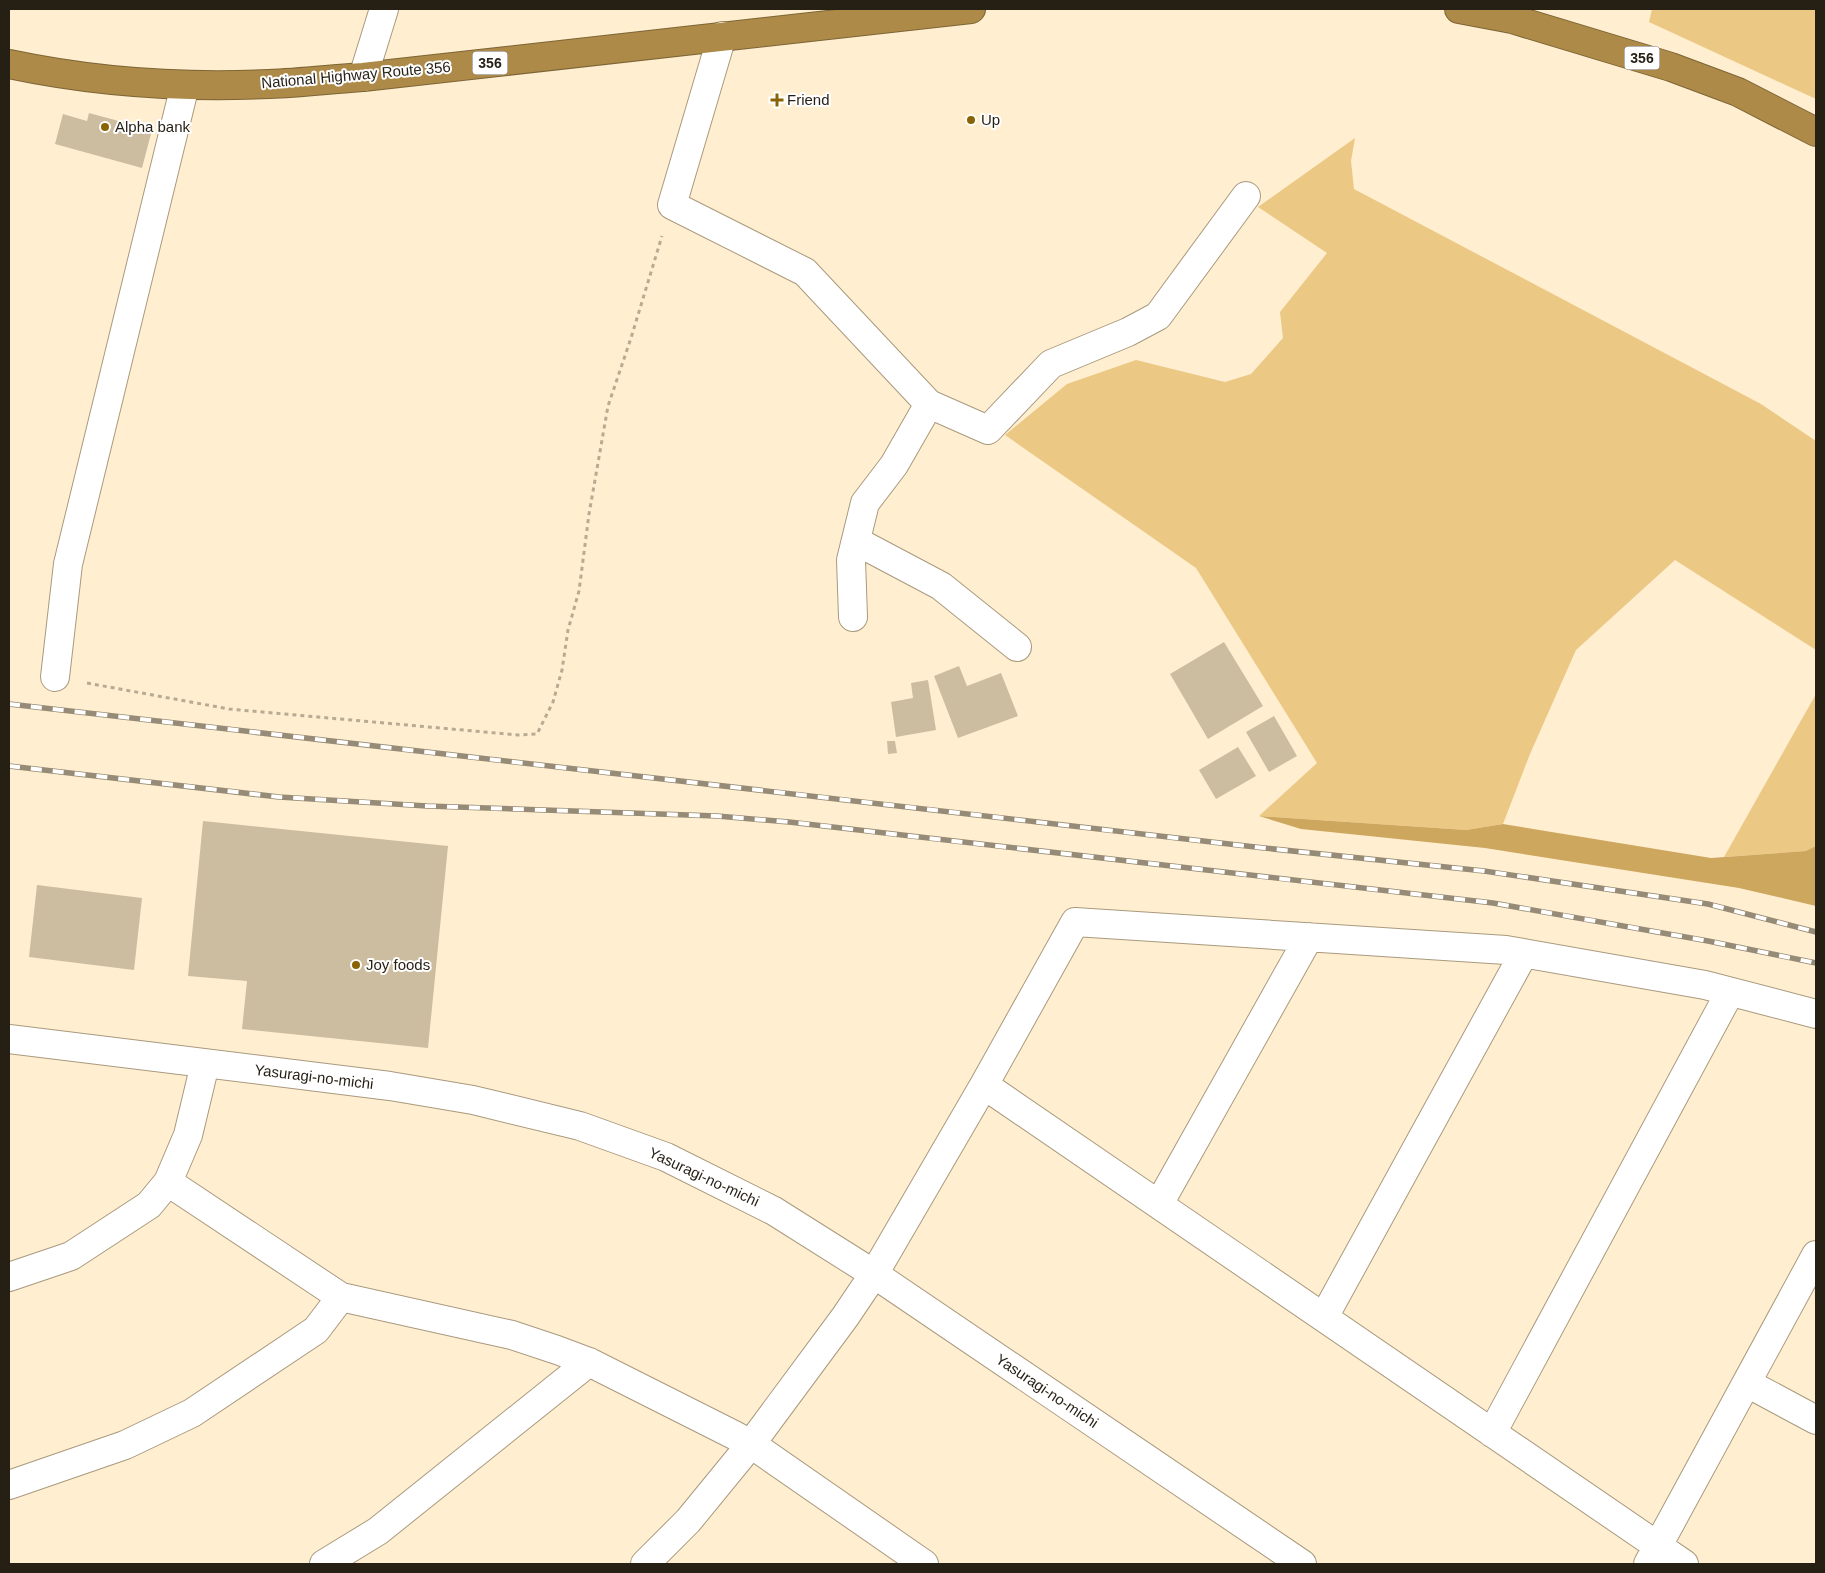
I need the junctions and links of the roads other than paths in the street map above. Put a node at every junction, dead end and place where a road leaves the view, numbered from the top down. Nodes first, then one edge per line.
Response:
1 (384, 9) edge
2 (971, 9) edge
3 (1460, 9) edge
4 (722, 36) junction
5 (9, 64) edge
6 (364, 77) junction
7 (185, 85) junction
8 (1816, 132) edge
9 (1246, 196) dead end
10 (930, 404) junction
11 (856, 541) junction
12 (853, 617) dead end
13 (1017, 647) dead end
14 (55, 677) road end
15 (1309, 937) junction
16 (1524, 953) junction
17 (1730, 992) junction
18 (1816, 1014) edge
19 (9, 1039) edge
20 (206, 1064) junction
21 (984, 1085) junction
22 (168, 1182) junction
23 (1160, 1204) junction
24 (1816, 1255) edge
25 (874, 1274) junction
26 (9, 1277) edge
27 (341, 1297) junction
28 (1324, 1317) junction
29 (589, 1362) junction
30 (1747, 1383) junction
31 (1816, 1420) edge
32 (1492, 1433) junction
33 (751, 1444) junction
34 (9, 1485) edge
35 (1653, 1556) edge
36 (919, 1563) edge
37 (324, 1564) edge
38 (645, 1564) edge
39 (1302, 1564) edge
40 (1684, 1564) edge

1 - 6 street
2 - 4 highway, National Highway Route 356 / 356
3 - 8 highway, 356
4 - 6 highway, National Highway Route 356 / 356
4 - 10 street
5 - 7 highway, National Highway Route 356 / 356
6 - 7 highway, National Highway Route 356 / 356
7 - 14 street
9 - 10 street
10 - 11 street
11 - 12 street
11 - 13 street
15 - 16 street
15 - 21 street
15 - 23 street
16 - 17 street
16 - 28 street
17 - 18 street
17 - 32 street
19 - 20 street, Yasuragi-no-michi
20 - 22 street
20 - 25 street, Yasuragi-no-michi
21 - 23 street
21 - 25 street
22 - 26 street
22 - 27 street
23 - 28 street
24 - 30 street
25 - 33 street
25 - 39 street, Yasuragi-no-michi
27 - 29 street
27 - 34 street
28 - 32 street
29 - 33 street
29 - 37 street
30 - 31 street
30 - 35 street
32 - 35 street
33 - 36 street
33 - 38 street
35 - 40 street

